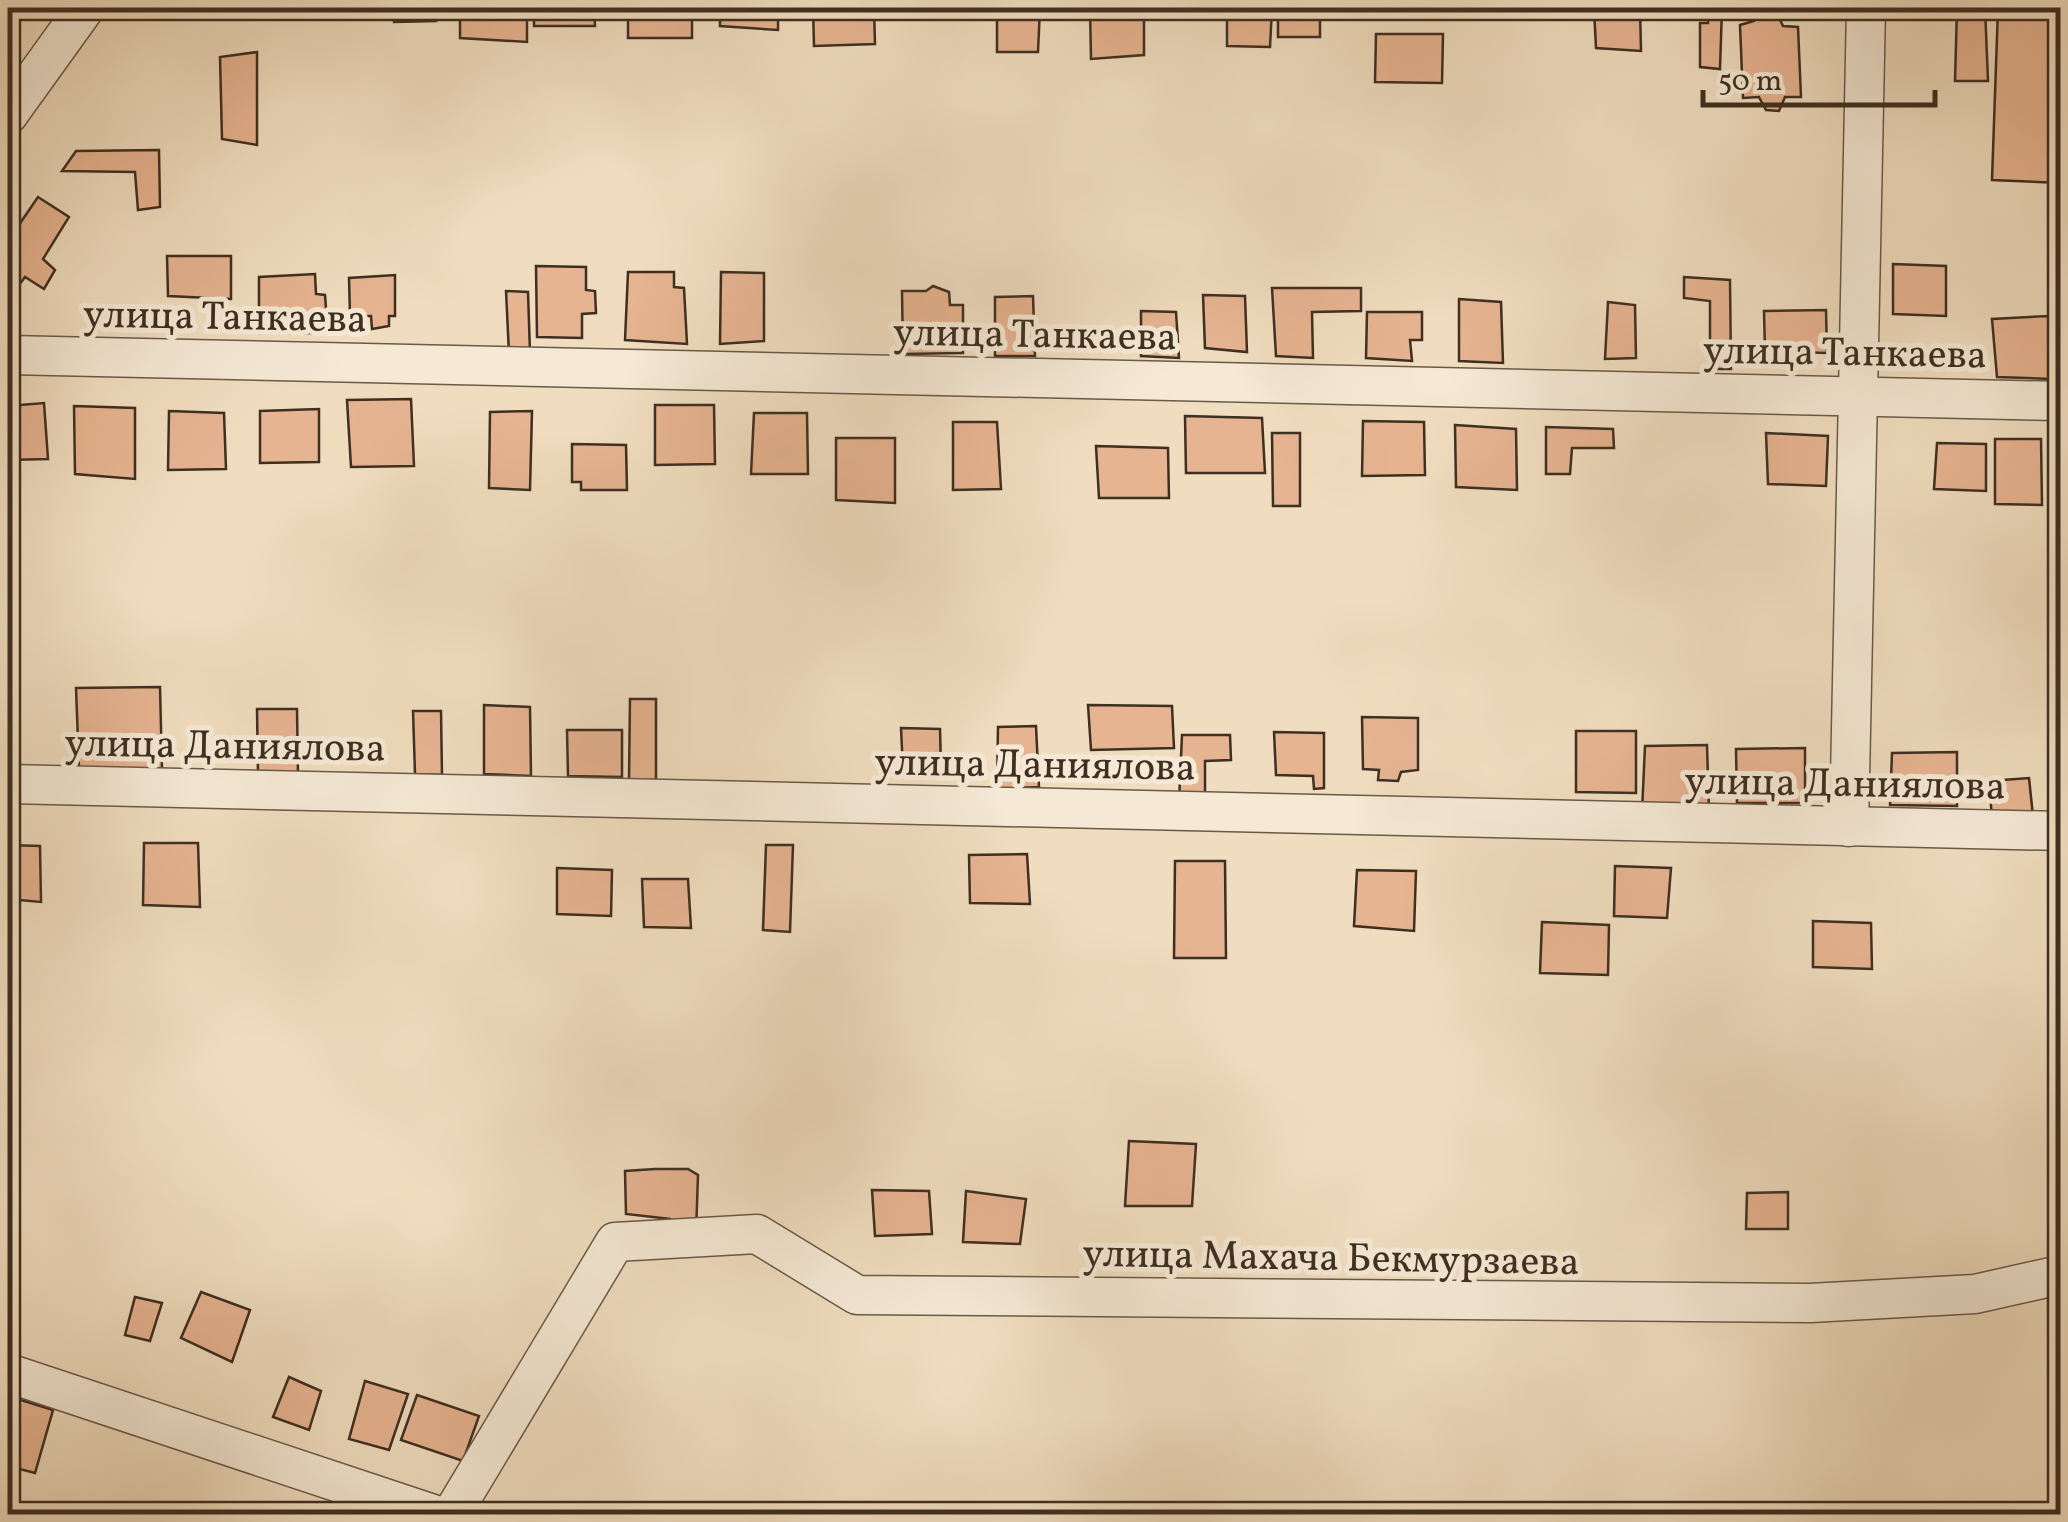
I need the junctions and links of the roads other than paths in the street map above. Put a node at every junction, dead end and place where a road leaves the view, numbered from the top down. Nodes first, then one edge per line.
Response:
1 (86, 8) edge
2 (1866, 8) edge
3 (8, 115) edge
4 (8, 355) edge
5 (1858, 396) junction
6 (2060, 400) edge
7 (8, 784) edge
8 (1849, 827) junction
9 (2060, 832) edge
10 (2060, 1276) edge
11 (8, 1373) edge
12 (432, 1514) edge
13 (452, 1514) edge

1 - 3 street
2 - 5 street
4 - 5 street, улица Танкаева
5 - 6 street, улица Танкаева
5 - 8 street
7 - 8 street, улица Даниялова
8 - 9 street, улица Даниялова
10 - 13 street, улица Махача Бекмурзаева
11 - 12 street

